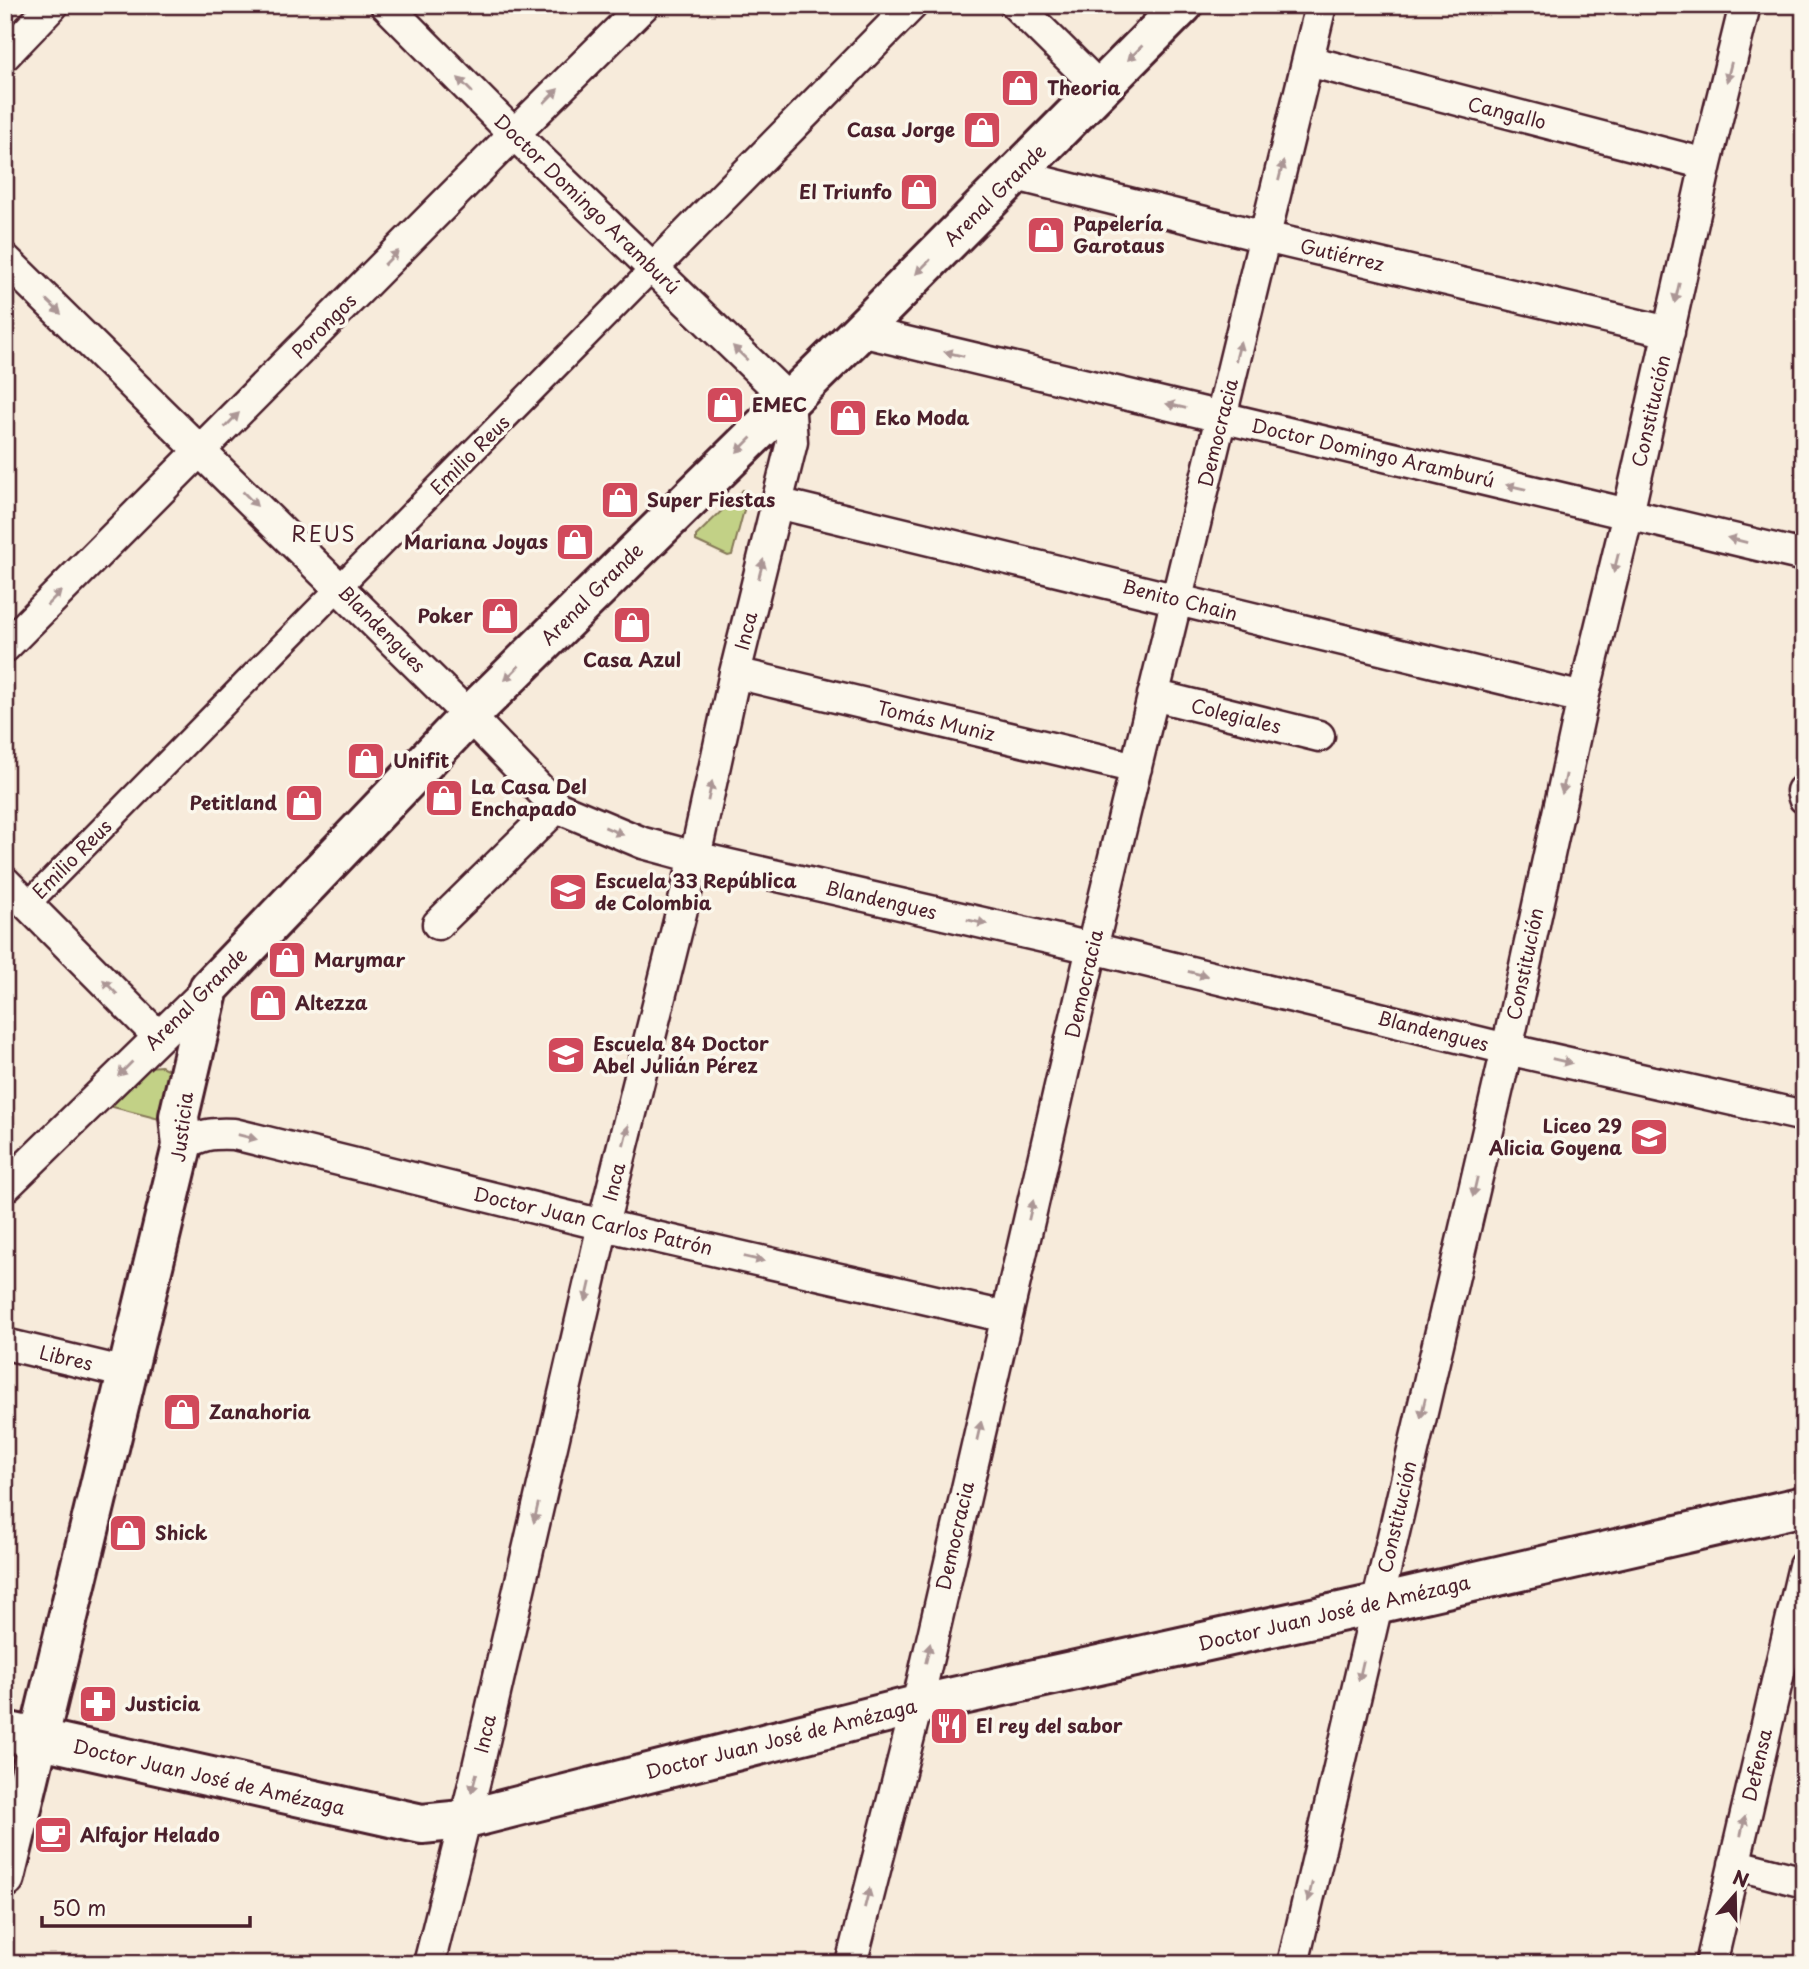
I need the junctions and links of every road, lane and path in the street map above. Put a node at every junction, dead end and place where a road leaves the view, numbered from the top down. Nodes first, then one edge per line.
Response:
1 (53, 5) edge
2 (386, 5) edge
3 (644, 5) edge
4 (912, 5) edge
5 (1016, 5) edge
6 (1184, 5) edge
7 (1321, 5) edge
8 (1745, 5) edge
9 (5, 55) edge
10 (1308, 61) junction
11 (1100, 88) junction
12 (513, 134) junction
13 (1706, 164) junction
14 (1016, 175) junction
15 (1265, 237) junction
16 (5, 259) edge
17 (653, 268) junction
18 (860, 331) junction
19 (1668, 332) junction
20 (789, 400) junction
21 (1222, 417) junction
22 (201, 451) junction
23 (777, 503) junction
24 (1628, 514) junction
25 (1804, 556) edge
26 (340, 587) junction
27 (1177, 600) junction
28 (5, 647) edge
29 (735, 673) junction
30 (1153, 695) junction
31 (1583, 698) junction
32 (469, 716) junction
33 (1319, 736) dead end
34 (1136, 768) junction
35 (557, 807) junction
36 (695, 857) junction
37 (5, 881) edge
38 (28, 904) junction
39 (438, 924) dead end
40 (1092, 948) junction
41 (209, 988) junction
42 (158, 1036) junction
43 (1507, 1049) junction
44 (1804, 1116) edge
45 (182, 1146) junction
46 (5, 1186) edge
47 (603, 1225) junction
48 (1006, 1317) junction
49 (5, 1344) edge
50 (127, 1373) junction
51 (1804, 1506) edge
52 (1804, 1566) edge
53 (1376, 1604) junction
54 (916, 1705) junction
55 (23, 1735) edge
56 (463, 1820) junction
57 (1734, 1864) junction
58 (5, 1878) edge
59 (1804, 1882) edge
60 (429, 1964) edge
61 (851, 1964) edge
62 (1293, 1964) edge
63 (1711, 1964) edge

1 - 9 street
12 -> 2 street, Doctor Domingo Aramburú
12 -> 3 street, Porongos
4 - 17 street, Emilio Reus
5 - 11 street
6 -> 11 street, Arenal Grande
7 - 10 street, Democracia
8 -> 13 street, Constitución
10 - 13 street, Cangallo
15 -> 10 street, Democracia
11 - 14 street, Arenal Grande
12 - 17 street, Doctor Domingo Aramburú
22 -> 12 street, Porongos
13 -> 19 street, Constitución
14 - 15 street, Gutiérrez
14 -> 18 street, Arenal Grande
15 - 19 street, Gutiérrez
21 -> 15 street, Democracia
16 -> 22 street, Blandengues
20 -> 17 street, Doctor Domingo Aramburú
17 - 26 street, Emilio Reus
18 - 20 street, Arenal Grande
21 -> 18 street, Doctor Domingo Aramburú
19 - 24 street, Constitución
20 - 23 street, Inca
20 -> 32 street, Arenal Grande
24 -> 21 street, Doctor Domingo Aramburú
21 - 27 street, Democracia
22 -> 26 street, Blandengues
28 -> 22 street, Porongos
23 - 27 street, Benito Chain
29 -> 23 street, Inca
25 -> 24 street, Doctor Domingo Aramburú
24 -> 31 street, Constitución
26 - 32 street, Blandengues
26 - 38 street, Emilio Reus
27 - 30 street, Democracia
27 - 31 street, Benito Chain
29 - 34 street, Tomás Muniz
36 -> 29 street, Inca
30 - 33 street, Colegiales
30 - 34 street, Democracia
31 -> 43 street, Constitución
32 - 35 street, Blandengues
32 - 41 street, Arenal Grande
34 - 40 street, Democracia
35 -> 36 street, Blandengues
35 - 39 street
36 -> 40 street, Blandengues
47 -> 36 street, Inca
37 - 38 street
42 -> 38 street
40 -> 43 street, Blandengues
48 -> 40 street, Democracia
41 - 42 street, Arenal Grande
41 - 45 street, Justicia
42 -> 46 street, Arenal Grande
43 -> 44 street, Blandengues
43 -> 53 street, Constitución
45 -> 47 street, Doctor Juan Carlos Patrón
45 - 50 street, Justicia
47 -> 48 street, Doctor Juan Carlos Patrón
47 -> 56 street, Inca
54 -> 48 street, Democracia
49 - 50 street, Libres
50 - 55 street, Justicia
51 - 53 street, Doctor Juan José de Amézaga
57 -> 52 street, Defensa
53 - 54 street, Doctor Juan José de Amézaga
53 -> 62 street, Constitución
54 - 56 street, Doctor Juan José de Amézaga
61 -> 54 street, Democracia
55 - 56 street, Doctor Juan José de Amézaga
55 - 58 street, Justicia
56 - 60 street, Inca
57 - 59 street
57 - 63 street, Defensa

